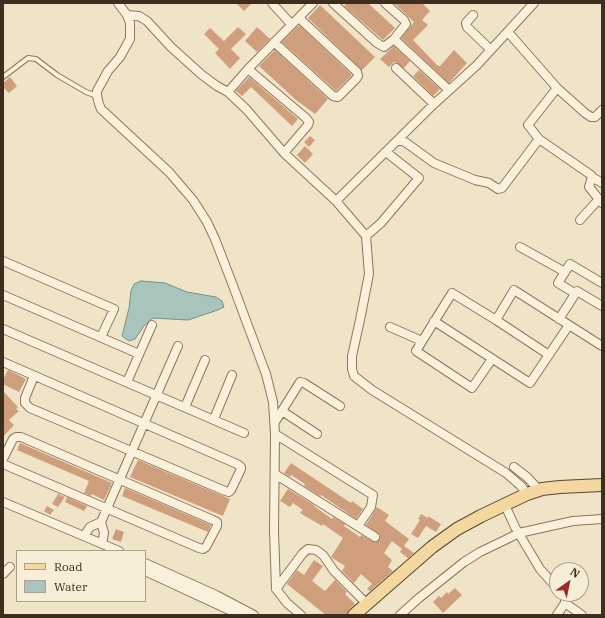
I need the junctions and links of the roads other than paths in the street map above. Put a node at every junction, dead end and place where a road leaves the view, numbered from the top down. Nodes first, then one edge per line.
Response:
1 (118, 3) edge
2 (272, 3) edge
3 (313, 3) edge
4 (333, 3) edge
5 (385, 3) edge
6 (534, 3) edge
7 (127, 15) junction
8 (473, 16) dead end
9 (299, 18) junction
10 (291, 24) junction
11 (508, 32) junction
12 (394, 39) junction
13 (274, 42) junction
14 (491, 50) junction
15 (248, 68) junction
16 (396, 68) dead end
17 (3, 76) edge
18 (557, 88) junction
19 (449, 90) junction
20 (228, 92) junction
21 (96, 96) junction
22 (434, 104) junction
23 (602, 110) edge
24 (539, 139) junction
25 (398, 140) junction
26 (386, 152) junction
27 (284, 153) junction
28 (592, 177) junction
29 (602, 183) edge
30 (336, 201) junction
31 (601, 201) edge
32 (580, 220) dead end
33 (366, 236) junction
34 (520, 247) dead end
35 (3, 261) edge
36 (565, 272) junction
37 (602, 283) edge
38 (571, 291) dead end
39 (3, 295) edge
40 (602, 306) edge
41 (560, 319) junction
42 (496, 320) junction
43 (434, 321) junction
44 (152, 325) dead end
45 (569, 325) junction
46 (390, 327) dead end
47 (3, 329) edge
48 (101, 337) junction
49 (422, 341) junction
50 (178, 346) dead end
51 (602, 346) edge
52 (139, 354) junction
53 (549, 355) junction
54 (492, 358) junction
55 (205, 360) dead end
56 (3, 362) edge
57 (232, 375) dead end
58 (34, 376) junction
59 (127, 382) junction
60 (156, 394) junction
61 (340, 406) dead end
62 (185, 407) junction
63 (282, 411) junction
64 (214, 419) junction
65 (275, 422) junction
66 (144, 423) junction
67 (244, 432) dead end
68 (275, 434) junction
69 (317, 434) dead end
70 (131, 451) junction
71 (3, 459) edge
72 (3, 464) edge
73 (514, 467) dead end
74 (275, 474) junction
75 (119, 480) junction
76 (602, 485) edge
77 (539, 490) junction
78 (527, 494) junction
79 (3, 502) edge
80 (106, 508) junction
81 (506, 508) junction
82 (602, 519) edge
83 (101, 522) junction
84 (358, 526) junction
85 (517, 530) junction
86 (84, 536) junction
87 (375, 537) dead end
88 (102, 544) junction
89 (117, 550) edge
90 (146, 563) edge
91 (10, 568) dead end
92 (146, 571) edge
93 (3, 574) edge
94 (549, 580) edge
95 (276, 590) junction
96 (562, 602) edge
97 (568, 602) edge
98 (367, 604) junction
99 (240, 615) edge
100 (254, 615) edge
101 (301, 615) edge
102 (354, 615) edge
103 (400, 615) edge
104 (557, 615) edge
105 (582, 615) edge

1 - 7 street
2 - 10 street
3 - 9 street
4 - 12 street
5 - 12 street
6 - 11 street
7 - 20 street
7 - 21 street
8 - 14 street
9 - 10 street
9 - 13 street
10 - 13 street
11 - 14 street
11 - 18 street
12 - 19 street
13 - 15 street
14 - 19 street
15 - 20 street
15 - 27 street
16 - 22 street
17 - 21 lane
18 - 23 street
18 - 24 street
19 - 22 street
20 - 27 street
21 - 65 street
22 - 25 street
24 - 25 street
24 - 28 street
25 - 26 street
26 - 30 street
26 - 33 street
27 - 30 street
28 - 29 street
28 - 31 street
30 - 33 street
31 - 32 street
33 - 78 street
34 - 36 street
35 - 48 street
36 - 37 street
36 - 38 street
39 - 48 street
40 - 41 street
41 - 42 street
41 - 45 street
42 - 43 street
42 - 53 street
43 - 49 street
43 - 54 street
44 - 52 street
45 - 51 street
45 - 53 street
46 - 49 street
47 - 59 street
48 - 52 street
49 - 54 street
50 - 60 street
52 - 59 street
53 - 54 street
55 - 62 street
56 - 58 street
57 - 64 street
58 - 66 street
58 - 70 street
59 - 60 street
60 - 62 street
60 - 66 street
61 - 63 street
62 - 64 street
63 - 65 street
63 - 69 street
64 - 67 street
65 - 68 street
66 - 70 street
66 - 70 street
68 - 74 street
68 - 84 street
70 - 75 street
71 - 75 street
72 - 80 street
73 - 77 street
74 - 84 street
74 - 95 street
75 - 80 street
75 - 80 street
76 - 77 main road
77 - 78 main road
78 - 81 main road
79 - 86 street
80 - 83 street
81 - 85 street
81 - 98 main road
82 - 85 street
83 - 86 street
83 - 88 street
84 - 87 street
85 - 94 street
85 - 103 street
86 - 88 street
88 - 89 street
90 - 100 street
91 - 93 street
92 - 99 street
95 - 98 street
95 - 101 street
96 - 104 street
97 - 105 street
98 - 102 main road

